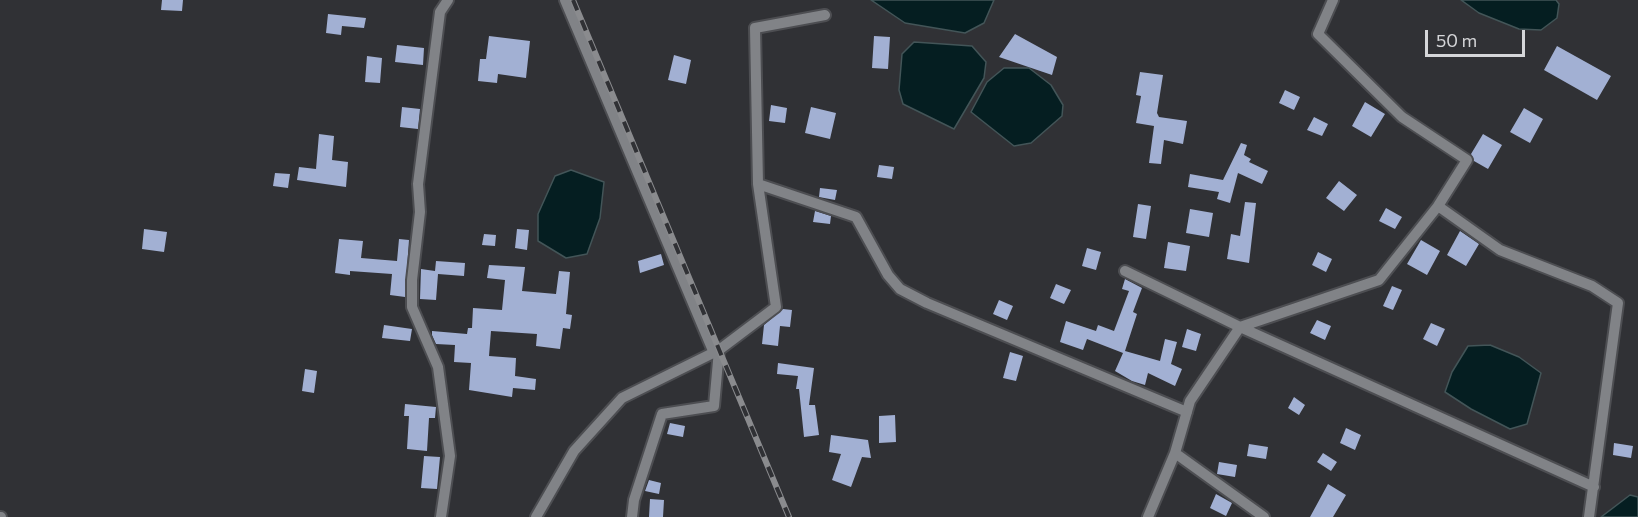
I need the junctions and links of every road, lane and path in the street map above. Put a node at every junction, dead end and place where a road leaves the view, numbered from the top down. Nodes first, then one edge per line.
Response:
1 (448, 0) edge
2 (565, 0) edge
3 (1333, 0) edge
4 (825, 15) dead end
5 (758, 184) junction
6 (1438, 206) junction
7 (1125, 271) dead end
8 (1240, 327) junction
9 (716, 352) junction
10 (1187, 412) junction
11 (1175, 453) junction
12 (1594, 487) junction
13 (441, 517) edge
14 (536, 517) edge
15 (632, 517) edge
16 (1148, 517) edge
17 (1264, 517) edge
18 (1589, 517) edge

1 - 13 street
2 - 9 street
3 - 6 street
4 - 5 street
5 - 9 street
5 - 10 street
6 - 8 street
6 - 12 street
7 - 8 street
8 - 10 street
8 - 12 street
9 - 14 street
9 - 15 street
10 - 11 street
11 - 16 street
11 - 17 street
12 - 18 street

